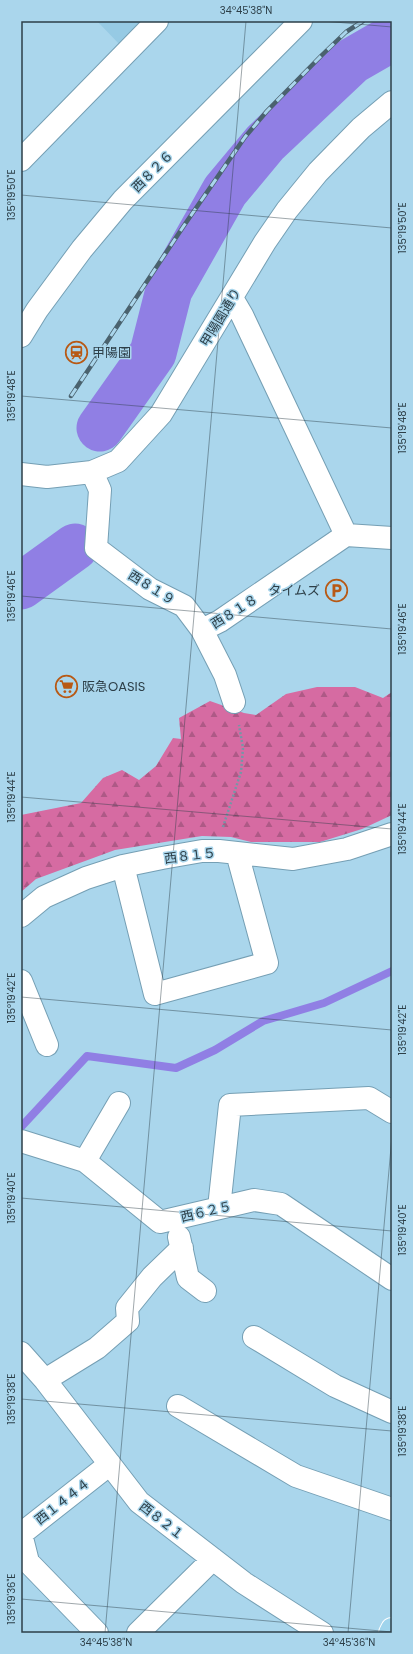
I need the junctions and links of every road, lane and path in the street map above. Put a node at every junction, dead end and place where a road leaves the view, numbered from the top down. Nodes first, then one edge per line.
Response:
1 (157, 21) edge
2 (301, 21) edge
3 (392, 102) edge
4 (21, 160) edge
5 (232, 298) junction
6 (21, 336) edge
7 (92, 472) junction
8 (21, 474) edge
9 (346, 535) junction
10 (392, 538) edge
11 (202, 630) junction
12 (234, 702) dead end
13 (239, 729) dead end
14 (392, 834) edge
15 (228, 852) junction
16 (123, 866) junction
17 (21, 916) edge
18 (21, 981) edge
19 (47, 1045) dead end
20 (119, 1103) dead end
21 (392, 1112) edge
22 (21, 1141) edge
23 (85, 1161) junction
24 (219, 1208) junction
25 (175, 1218) junction
26 (182, 1248) junction
27 (392, 1279) edge
28 (205, 1291) dead end
29 (254, 1338) dead end
30 (21, 1353) edge
31 (45, 1380) junction
32 (178, 1406) dead end
33 (392, 1412) edge
34 (110, 1464) junction
35 (392, 1509) edge
36 (213, 1559) junction
37 (97, 1633) edge
38 (138, 1633) edge
39 (322, 1633) edge

1 - 4 street
2 - 6 street, 西８２６
3 - 5 street, 甲陽園通り
5 - 7 street, 甲陽園通り
5 - 9 street
7 - 8 street, 甲陽園通り
7 - 11 street, 西８１９
9 - 10 street
9 - 11 street, 西８１８
11 - 12 street, 西８１９
13 - 15 path
14 - 15 street, 西８１５
15 - 16 street, 西８１５
15 - 16 street
16 - 17 street, 西８１５
18 - 19 street
20 - 23 street
21 - 24 street
22 - 23 street, 西６２５
23 - 25 street, 西６２５
24 - 25 street, 西６２５
24 - 27 street, 西６２５
25 - 26 street
26 - 28 street
26 - 31 street
29 - 33 street
30 - 31 street, 西８２１
31 - 34 street, 西８２１
32 - 35 street
34 - 36 street, 西８２１
34 - 37 street, 西１４４４
36 - 38 street
36 - 39 street, 西８２１

